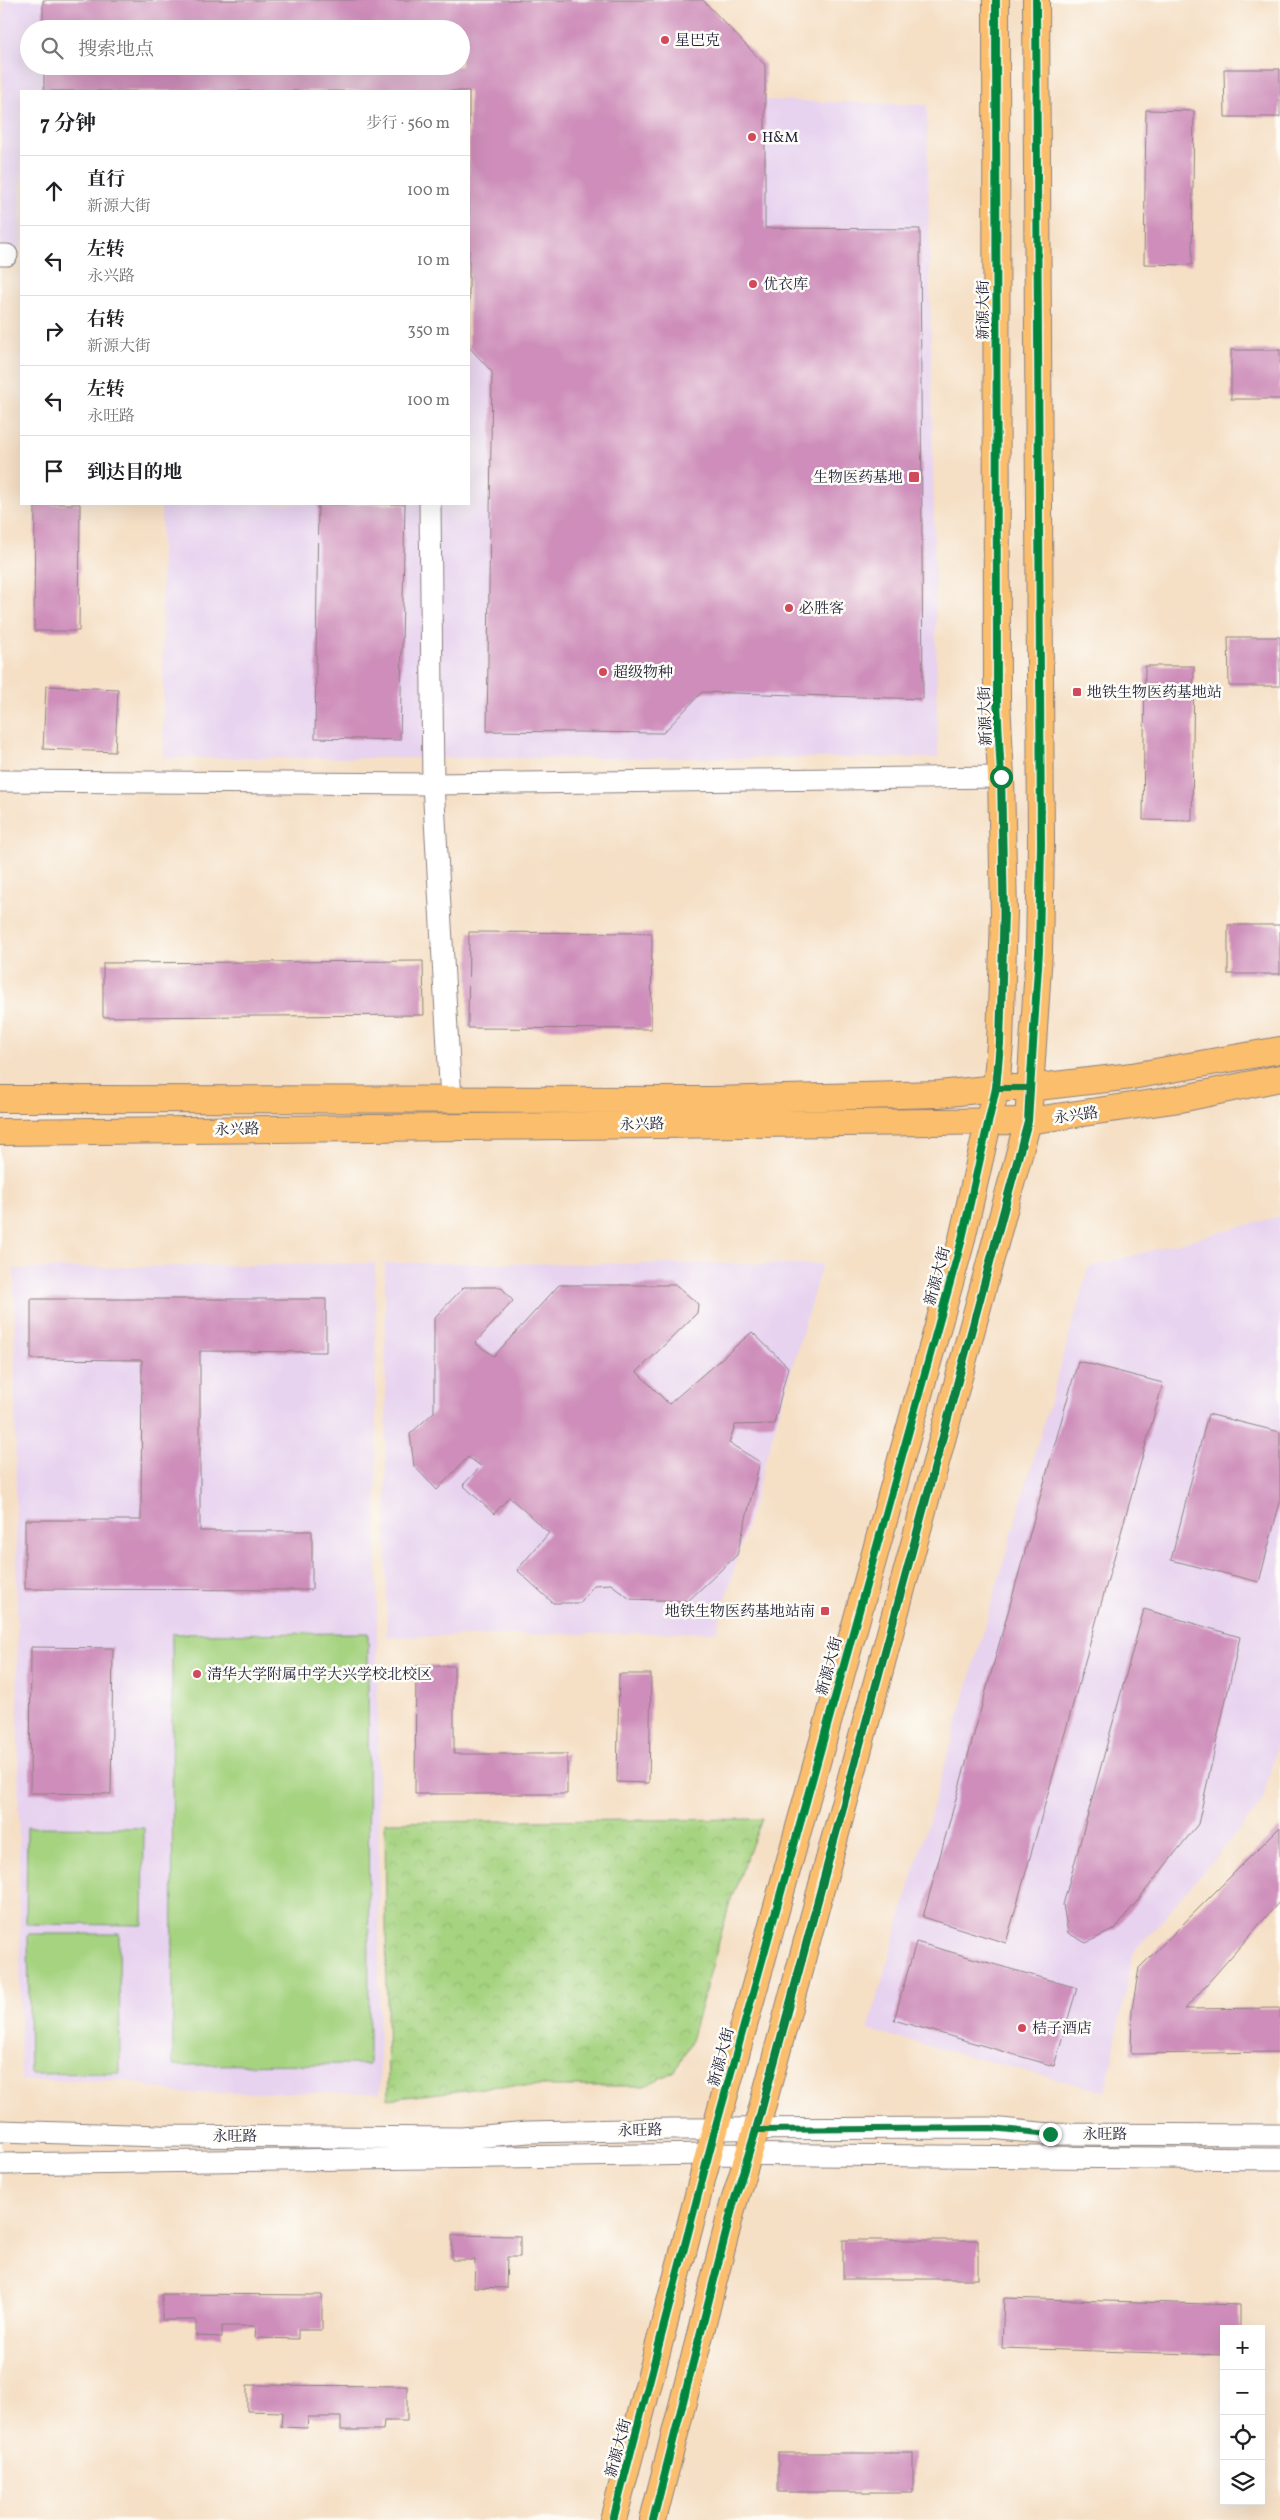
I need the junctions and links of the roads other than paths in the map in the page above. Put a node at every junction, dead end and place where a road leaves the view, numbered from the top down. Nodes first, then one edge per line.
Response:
1 (996, 0) edge
2 (1036, 0) edge
3 (430, 505) edge
4 (1001, 777) junction
5 (0, 781) edge
6 (433, 784) junction
7 (1280, 1050) edge
8 (1280, 1078) edge
9 (996, 1088) junction
10 (1029, 1088) junction
11 (0, 1099) edge
12 (451, 1100) junction
13 (989, 1121) junction
14 (1028, 1121) junction
15 (0, 1132) edge
16 (0, 2131) edge
17 (1280, 2135) edge
18 (712, 2142) junction
19 (752, 2142) junction
20 (1280, 2159) edge
21 (0, 2164) edge
22 (613, 2520) edge
23 (653, 2520) edge

1 - 4 main road, 新源大街
2 - 10 main road
3 - 6 street
4 - 6 street
4 - 9 main road, 新源大街
5 - 6 street
6 - 12 street
7 - 10 main road, 永兴路
8 - 14 main road, 永兴路
9 - 10 main road, 永兴路
9 - 12 main road, 永兴路
9 - 13 main road, 新源大街
10 - 14 main road
11 - 12 main road, 永兴路
13 - 14 main road, 永兴路
13 - 15 main road, 永兴路
13 - 18 main road, 新源大街
14 - 19 main road
16 - 18 street, 永旺路
17 - 19 street, 永旺路
18 - 19 street, 永旺路
18 - 21 street, 永旺路
18 - 22 main road, 新源大街
19 - 20 street, 永旺路
19 - 23 main road

